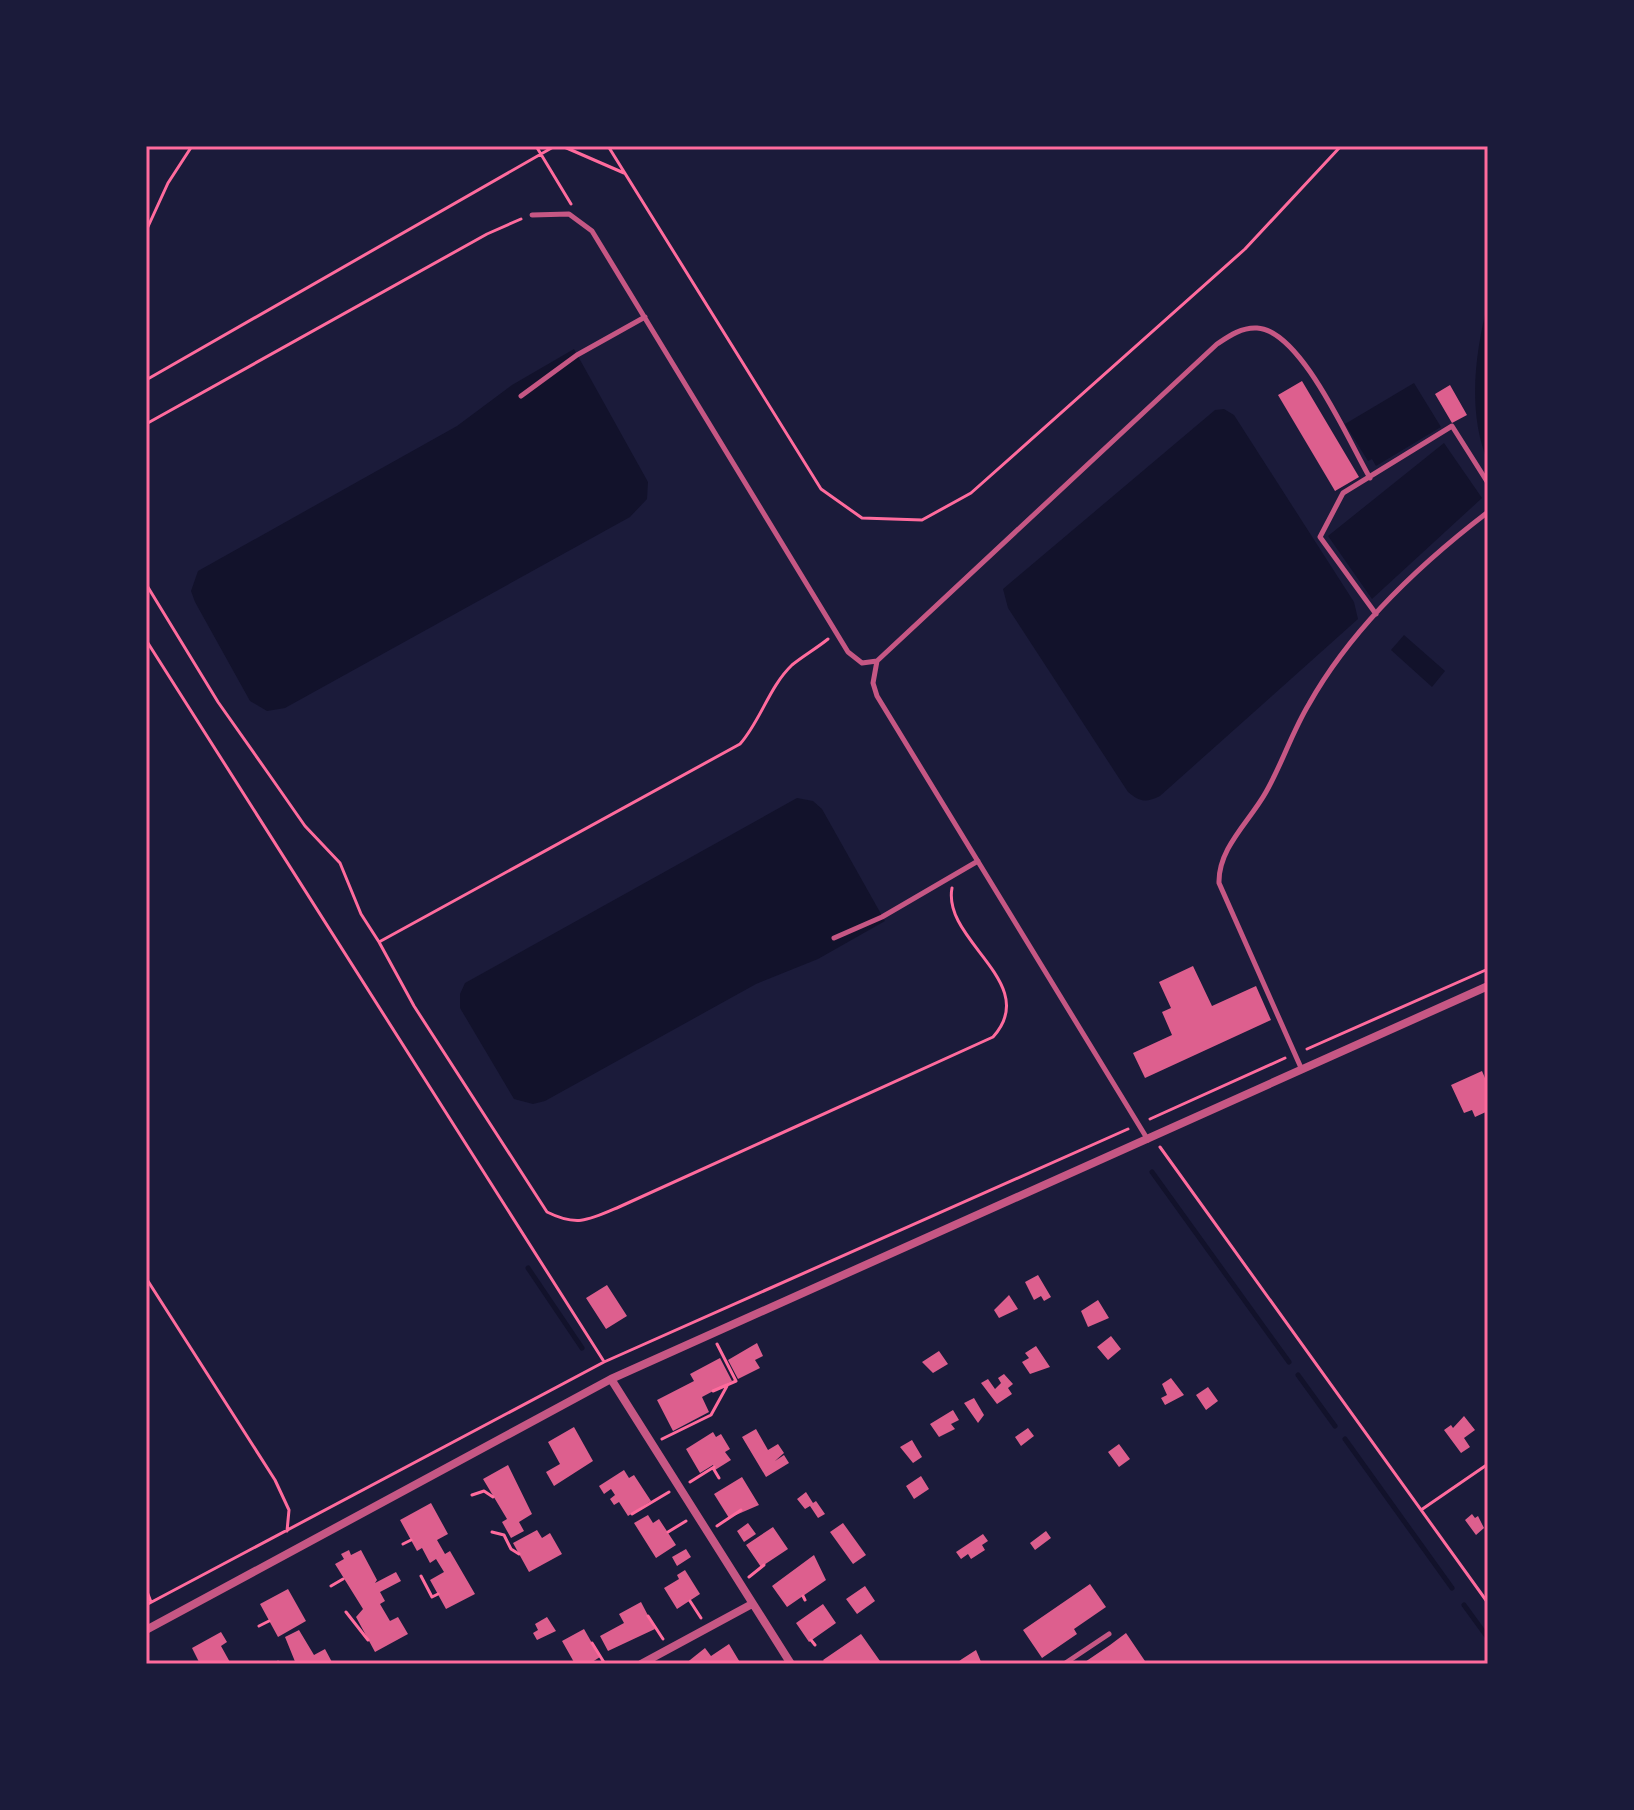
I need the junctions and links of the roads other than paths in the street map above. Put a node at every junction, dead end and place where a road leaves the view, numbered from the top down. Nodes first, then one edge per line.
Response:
1 (532, 215) road end
2 (645, 317) junction
3 (521, 396) dead end
4 (1370, 478) junction
5 (1488, 483) edge
6 (1488, 512) edge
7 (1376, 614) junction
8 (877, 661) junction
9 (978, 861) junction
10 (834, 938) dead end
11 (1488, 986) edge
12 (1302, 1071) junction
13 (1151, 1139) junction
14 (611, 1379) junction
15 (752, 1604) junction
16 (146, 1630) edge
17 (1109, 1634) dead end
18 (641, 1664) edge
19 (791, 1664) edge
20 (1064, 1664) edge

1 - 2 lane
2 - 3 lane
2 - 8 lane
4 - 5 lane
4 - 7 lane
4 - 8 lane
6 - 7 lane
7 - 12 lane
8 - 9 lane
9 - 10 lane
9 - 13 lane
11 - 12 street
12 - 13 street
13 - 14 street
14 - 15 street
14 - 16 street
15 - 18 street
15 - 19 street
17 - 20 lane

